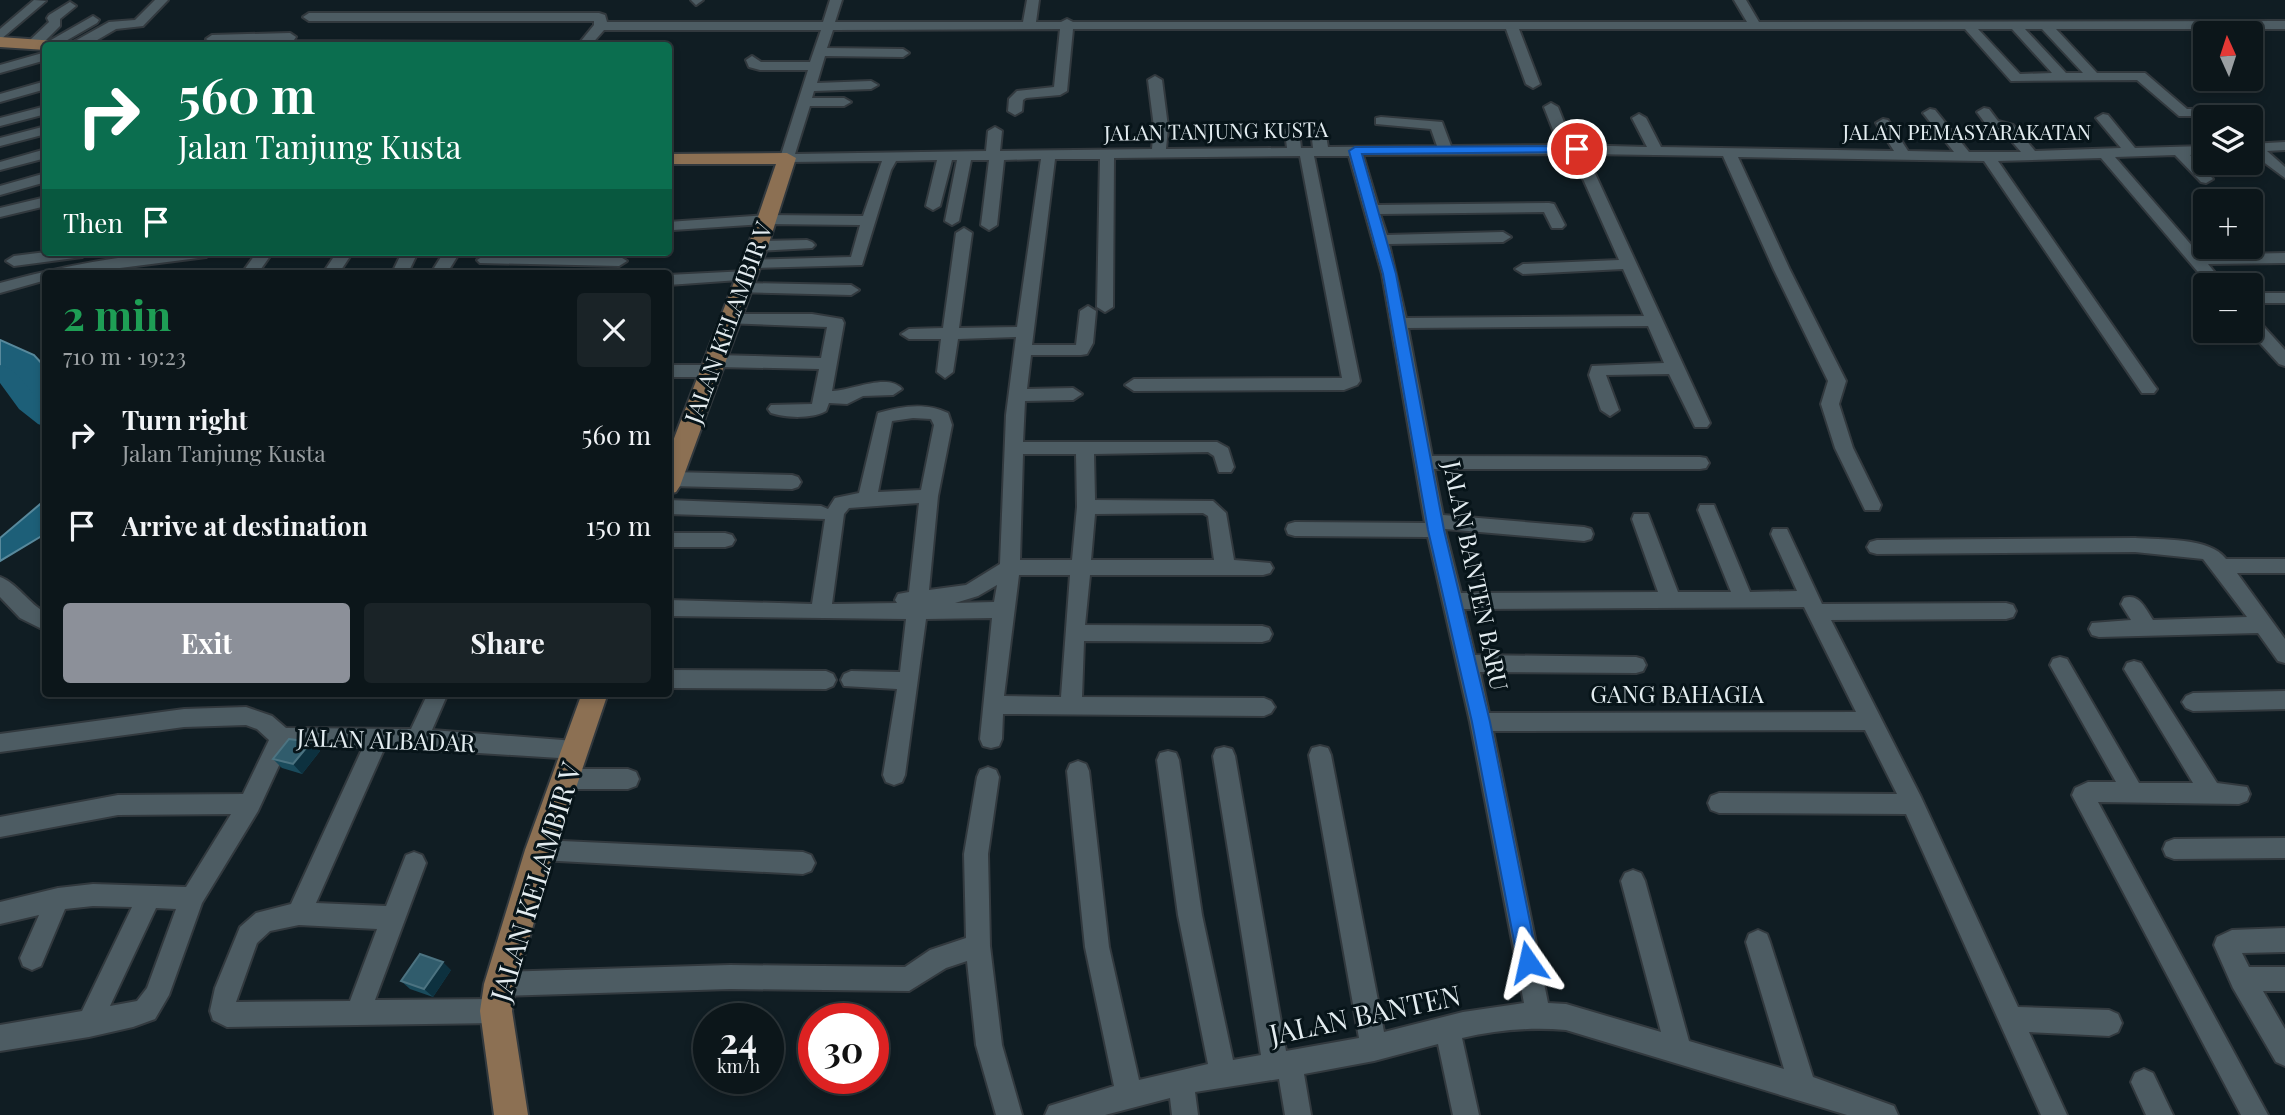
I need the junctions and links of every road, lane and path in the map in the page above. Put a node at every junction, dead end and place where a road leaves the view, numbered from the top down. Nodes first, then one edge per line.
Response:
1 (162, 0) edge
2 (324, 0) edge
3 (836, 0) edge
4 (1033, 0) edge
5 (1740, 0) edge
6 (40, 1) edge
7 (70, 6) dead end
8 (309, 17) junction
9 (93, 20) dead end
10 (1067, 23) junction
11 (1754, 23) junction
12 (1029, 24) junction
13 (2285, 24) edge
14 (1511, 25) junction
15 (1968, 25) junction
16 (600, 26) junction
17 (828, 26) junction
18 (2016, 26) junction
19 (2046, 26) junction
20 (212, 39) dead end
21 (2, 42) edge
22 (49, 42) edge
23 (56, 42) edge
24 (85, 42) edge
25 (268, 42) edge
26 (288, 42) edge
27 (586, 42) edge
28 (42, 46) edge
29 (42, 49) edge
30 (822, 52) junction
31 (903, 53) dead end
32 (752, 60) dead end
33 (816, 66) junction
34 (0, 69) edge
35 (2094, 77) junction
36 (2063, 78) junction
37 (1155, 80) dead end
38 (1532, 83) dead end
39 (871, 85) dead end
40 (42, 86) edge
41 (810, 87) junction
42 (0, 98) edge
43 (806, 102) junction
44 (845, 102) dead end
45 (1551, 107) dead end
46 (42, 111) edge
47 (1015, 111) dead end
48 (1984, 112) dead end
49 (1930, 113) dead end
50 (2193, 113) edge
51 (1639, 118) dead end
52 (2104, 118) dead end
53 (1381, 121) dead end
54 (0, 122) edge
55 (1883, 123) dead end
56 (1318, 130) dead end
57 (42, 131) edge
58 (995, 131) dead end
59 (1292, 131) dead end
60 (1500, 132) dead end
61 (1801, 135) dead end
62 (1831, 136) dead end
63 (0, 142) edge
64 (2285, 146) edge
65 (2263, 147) edge
66 (1445, 149) junction
67 (1506, 149) junction
68 (1573, 149) junction
69 (1307, 151) junction
70 (1355, 151) junction
71 (1656, 151) junction
72 (2193, 151) edge
73 (2179, 152) junction
74 (1159, 153) junction
75 (1729, 153) junction
76 (2132, 153) junction
77 (42, 154) edge
78 (1107, 154) junction
79 (1812, 154) junction
80 (1843, 154) junction
81 (2105, 154) junction
82 (995, 155) junction
83 (1049, 155) junction
84 (965, 156) junction
85 (1904, 156) junction
86 (2032, 156) junction
87 (2263, 156) edge
88 (1965, 157) junction
89 (1987, 157) junction
90 (787, 158) junction
91 (891, 158) junction
92 (945, 158) junction
93 (672, 159) edge
94 (0, 166) edge
95 (2285, 174) edge
96 (42, 178) edge
97 (2206, 179) dead end
98 (0, 191) edge
99 (42, 202) edge
100 (933, 206) dead end
101 (1372, 210) junction
102 (0, 213) edge
103 (767, 219) junction
104 (867, 222) junction
105 (673, 225) dead end
106 (989, 225) dead end
107 (1557, 225) dead end
108 (958, 227) joint
109 (1503, 237) dead end
110 (1382, 240) junction
111 (807, 245) dead end
112 (52, 256) edge
113 (120, 257) edge
114 (2285, 258) edge
115 (485, 260) dead end
116 (2194, 260) junction
117 (14, 261) dead end
118 (618, 262) edge
119 (1629, 264) junction
120 (750, 268) junction
121 (1523, 269) dead end
122 (66, 270) edge
123 (108, 270) edge
124 (2206, 273) edge
125 (42, 276) edge
126 (672, 279) edge
127 (0, 288) edge
128 (852, 290) dead end
129 (2263, 298) edge
130 (2285, 298) edge
131 (730, 319) junction
132 (1654, 321) junction
133 (1399, 323) junction
134 (1024, 332) junction
135 (909, 334) dead end
136 (950, 334) junction
137 (2263, 335) edge
138 (1023, 350) junction
139 (2283, 356) edge
140 (829, 364) junction
141 (714, 366) junction
142 (1675, 368) junction
143 (672, 371) edge
144 (945, 372) dead end
145 (1134, 385) dead end
146 (893, 389) dead end
147 (2148, 389) dead end
148 (1073, 394) dead end
149 (1018, 395) junction
150 (823, 397) junction
151 (777, 409) dead end
152 (1610, 410) dead end
153 (1701, 423) dead end
154 (1084, 447) junction
155 (1013, 448) junction
156 (675, 450) edge
157 (1423, 461) junction
158 (1700, 463) dead end
159 (1225, 467) dead end
160 (672, 470) edge
161 (792, 482) dead end
162 (672, 483) edge
163 (929, 496) junction
164 (867, 499) junction
165 (1872, 505) dead end
166 (672, 507) edge
167 (1086, 507) junction
168 (1707, 510) dead end
169 (821, 513) dead end
170 (1642, 519) dead end
171 (1435, 526) junction
172 (1295, 529) dead end
173 (1584, 534) dead end
174 (1780, 534) dead end
175 (672, 540) edge
176 (725, 541) dead end
177 (1877, 547) dead end
178 (2218, 561) junction
179 (2285, 566) edge
180 (1081, 567) junction
181 (1225, 567) junction
182 (1010, 568) junction
183 (1263, 568) dead end
184 (0, 584) edge
185 (672, 598) edge
186 (1744, 600) junction
187 (974, 601) junction
188 (1454, 601) junction
189 (1671, 601) junction
190 (2131, 604) dead end
191 (822, 606) junction
192 (917, 606) junction
193 (1813, 606) junction
194 (672, 608) edge
195 (1003, 610) junction
196 (2006, 611) dead end
197 (42, 620) edge
198 (2263, 625) junction
199 (2148, 628) junction
200 (2099, 629) dead end
201 (1074, 633) junction
202 (1262, 634) dead end
203 (2285, 655) edge
204 (1467, 663) junction
205 (1636, 665) dead end
206 (2060, 665) dead end
207 (2134, 668) dead end
208 (672, 679) edge
209 (851, 680) dead end
210 (826, 681) dead end
211 (909, 681) junction
212 (436, 697) edge
213 (595, 697) edge
214 (2285, 700) edge
215 (2193, 702) dead end
216 (993, 705) junction
217 (1071, 707) junction
218 (1264, 707) dead end
219 (1873, 721) junction
220 (1481, 722) junction
221 (281, 737) junction
222 (378, 738) junction
223 (418, 738) junction
224 (990, 739) dead end
225 (0, 743) edge
226 (575, 750) junction
227 (1224, 755) dead end
228 (1320, 755) dead end
229 (1168, 760) dead end
230 (1078, 771) dead end
231 (894, 775) dead end
232 (988, 777) dead end
233 (566, 779) junction
234 (628, 779) dead end
235 (2133, 792) junction
236 (2211, 793) junction
237 (2239, 794) dead end
238 (1718, 803) dead end
239 (250, 804) junction
240 (1913, 804) junction
241 (0, 827) edge
242 (2285, 848) edge
243 (2174, 849) dead end
244 (540, 850) junction
245 (414, 863) dead end
246 (803, 863) dead end
247 (1633, 881) dead end
248 (149, 898) junction
249 (191, 898) junction
250 (58, 899) junction
251 (0, 913) edge
252 (299, 915) junction
253 (393, 918) junction
254 (2285, 940) edge
255 (1758, 942) dead end
256 (978, 946) junction
257 (32, 958) dead end
258 (2242, 979) junction
259 (2285, 979) edge
260 (498, 998) junction
261 (358, 1012) junction
262 (1538, 1014) junction
263 (2009, 1018) junction
264 (2109, 1023) dead end
265 (89, 1024) junction
266 (1447, 1029) junction
267 (0, 1038) edge
268 (1374, 1048) junction
269 (1679, 1051) junction
270 (2285, 1053) edge
271 (1283, 1066) junction
272 (1223, 1074) junction
273 (2144, 1082) dead end
274 (1181, 1084) junction
275 (1803, 1087) junction
276 (1129, 1095) junction
277 (511, 1115) edge
278 (1009, 1115) edge
279 (1058, 1115) edge
280 (1185, 1115) edge
281 (1298, 1115) edge
282 (1466, 1115) edge
283 (1885, 1115) edge
284 (2054, 1115) edge
285 (2160, 1115) edge
286 (2255, 1115) edge

1 - 24 street
2 - 8 street
3 - 17 street
4 - 12 street
5 - 11 street
6 - 21 street
7 - 22 street
8 - 16 street
8 - 26 street
9 - 23 street
10 - 12 street
10 - 14 street
10 - 47 street
11 - 14 street
11 - 15 street
12 - 17 street
13 - 19 street
14 - 38 street
15 - 18 street
15 - 36 street
16 - 17 street
16 - 27 street
17 - 30 street
18 - 19 street
18 - 36 street
19 - 35 street
20 - 25 street
21 - 28 main road
29 - 34 street
30 - 31 street
30 - 33 street
32 - 33 street
33 - 41 street
35 - 36 street
35 - 50 street
37 - 74 street
39 - 41 street
40 - 42 street
41 - 43 street
43 - 44 street
43 - 90 street
45 - 68 street
46 - 54 street
48 - 86 street
49 - 88 street
51 - 71 street
52 - 76 street
53 - 66 street
55 - 85 street
56 - 69 street
57 - 63 street
58 - 82 street
59 - 69 street
60 - 67 street
61 - 79 street
62 - 80 street
64 - 65 street
66 - 67 street, JALAN TANJUNG KUSTA
66 - 70 street, JALAN TANJUNG KUSTA
67 - 68 street, JALAN TANJUNG KUSTA
68 - 71 street, JALAN TANJUNG KUSTA
68 - 119 street
69 - 70 street, JALAN TANJUNG KUSTA
69 - 74 street, JALAN TANJUNG KUSTA
69 - 145 street
70 - 101 street, JALAN BANTEN BARU
71 - 75 street, JALAN TANJUNG KUSTA
72 - 73 street, JALAN PEMASYARAKATAN
73 - 76 street, JALAN PEMASYARAKATAN
73 - 97 street
74 - 78 street, JALAN TANJUNG KUSTA
75 - 79 street, JALAN PEMASYARAKATAN
75 - 165 street
76 - 81 street, JALAN PEMASYARAKATAN
77 - 94 street
78 - 83 street, JALAN TANJUNG KUSTA
78 - 138 street
79 - 80 street, JALAN PEMASYARAKATAN
80 - 85 street, JALAN PEMASYARAKATAN
81 - 86 street, JALAN PEMASYARAKATAN
81 - 116 street
82 - 83 street, JALAN TANJUNG KUSTA
82 - 84 street, JALAN TANJUNG KUSTA
82 - 106 street
83 - 134 street
84 - 92 street, JALAN TANJUNG KUSTA
84 - 108 street
85 - 88 street, JALAN PEMASYARAKATAN
86 - 89 street, JALAN PEMASYARAKATAN
87 - 95 street
88 - 89 street, JALAN PEMASYARAKATAN
89 - 147 street
90 - 91 street, JALAN TANJUNG KUSTA
90 - 93 main road
90 - 103 main road, JALAN KELAMBIR V
91 - 92 street, JALAN TANJUNG KUSTA
91 - 104 street
92 - 100 street
96 - 98 street
99 - 102 street
101 - 107 street
101 - 110 street, JALAN BANTEN BARU
103 - 104 street
103 - 105 street
103 - 120 main road, JALAN KELAMBIR V
104 - 120 street
108 - 136 street
109 - 110 street
110 - 133 street, JALAN BANTEN BARU
111 - 120 street
112 - 117 street
113 - 122 street
113 - 123 street
114 - 116 street
115 - 118 street
116 - 124 street
119 - 121 street
119 - 132 street
120 - 126 street
120 - 128 street
120 - 131 main road, JALAN KELAMBIR V
125 - 127 street
129 - 130 street
131 - 140 street
131 - 141 main road, JALAN KELAMBIR V
132 - 133 street
132 - 142 street
133 - 157 street, JALAN BANTEN BARU
134 - 136 street
134 - 138 street
135 - 136 street
136 - 144 street
137 - 139 street
138 - 149 street
140 - 141 street
140 - 150 street
141 - 143 street
141 - 156 main road, JALAN KELAMBIR V
142 - 152 street
142 - 153 street
146 - 150 street
148 - 149 street
149 - 155 street
150 - 151 street
154 - 155 street
154 - 159 street
154 - 167 street
155 - 182 street
156 - 160 main road, JALAN KELAMBIR V
157 - 158 street
157 - 171 street, JALAN BANTEN BARU
161 - 162 street
163 - 164 street
163 - 164 street
163 - 192 street
164 - 191 street
166 - 169 street
167 - 180 street
167 - 181 street
168 - 186 street
170 - 189 street
171 - 172 street
171 - 173 street
171 - 188 street, JALAN BANTEN BARU
174 - 193 street
175 - 176 street
177 - 178 street
178 - 179 street
178 - 198 street
180 - 181 street
180 - 182 street
180 - 201 street
181 - 183 street
182 - 187 street
182 - 195 street
184 - 197 street
185 - 191 street
186 - 189 street
186 - 193 street
187 - 192 street
187 - 195 street
188 - 189 street
188 - 204 street, JALAN BANTEN BARU
190 - 199 street
191 - 192 street
191 - 194 street
192 - 211 street
193 - 196 street
193 - 219 street
195 - 216 street
198 - 199 street
198 - 203 street
199 - 200 street
201 - 202 street
201 - 217 street
204 - 205 street
204 - 220 street, JALAN BANTEN BARU
206 - 235 street
207 - 236 street
208 - 210 street
209 - 211 street
211 - 231 street
212 - 223 street
213 - 226 main road, JALAN KELAMBIR V
214 - 215 street
216 - 217 street
216 - 224 street
217 - 218 street
219 - 220 street, GANG BAHAGIA
219 - 240 street
220 - 262 street, JALAN BANTEN BARU
221 - 222 street, JALAN ALBADAR
221 - 225 street
221 - 239 street, JALAN ALBADAR
222 - 223 street, JALAN ALBADAR
222 - 252 street
223 - 226 street, JALAN ALBADAR
226 - 233 main road, JALAN KELAMBIR V
227 - 271 street
228 - 268 street
229 - 272 street
230 - 276 street
232 - 256 street
233 - 234 street
233 - 244 main road, JALAN KELAMBIR V
235 - 236 street
235 - 286 street
236 - 237 street
238 - 240 street
239 - 241 street
239 - 249 street, JALAN ALBADAR
240 - 263 street
242 - 243 street
244 - 246 street
244 - 260 main road, JALAN KELAMBIR V
245 - 253 street
247 - 269 street
248 - 249 street
248 - 250 street
248 - 265 street
249 - 265 street, JALAN ALBADAR
250 - 251 street
250 - 257 street
252 - 253 street
252 - 261 street
253 - 261 street
254 - 258 street
255 - 275 street
256 - 260 street
256 - 278 street
258 - 259 street
258 - 270 street
260 - 261 street
260 - 277 main road, JALAN KELAMBIR V
262 - 266 street, JALAN BANTEN
262 - 269 street, JALAN BANTEN
263 - 264 street
263 - 284 street
265 - 267 street
266 - 268 street, JALAN BANTEN
266 - 282 street
268 - 271 street, JALAN BANTEN
269 - 275 street, JALAN BANTEN
271 - 272 street, JALAN BANTEN
271 - 281 street
272 - 274 street, JALAN BANTEN
273 - 285 street
274 - 276 street, JALAN BANTEN
274 - 280 street
275 - 283 street, JALAN BANTEN
276 - 279 street, JALAN BANTEN

